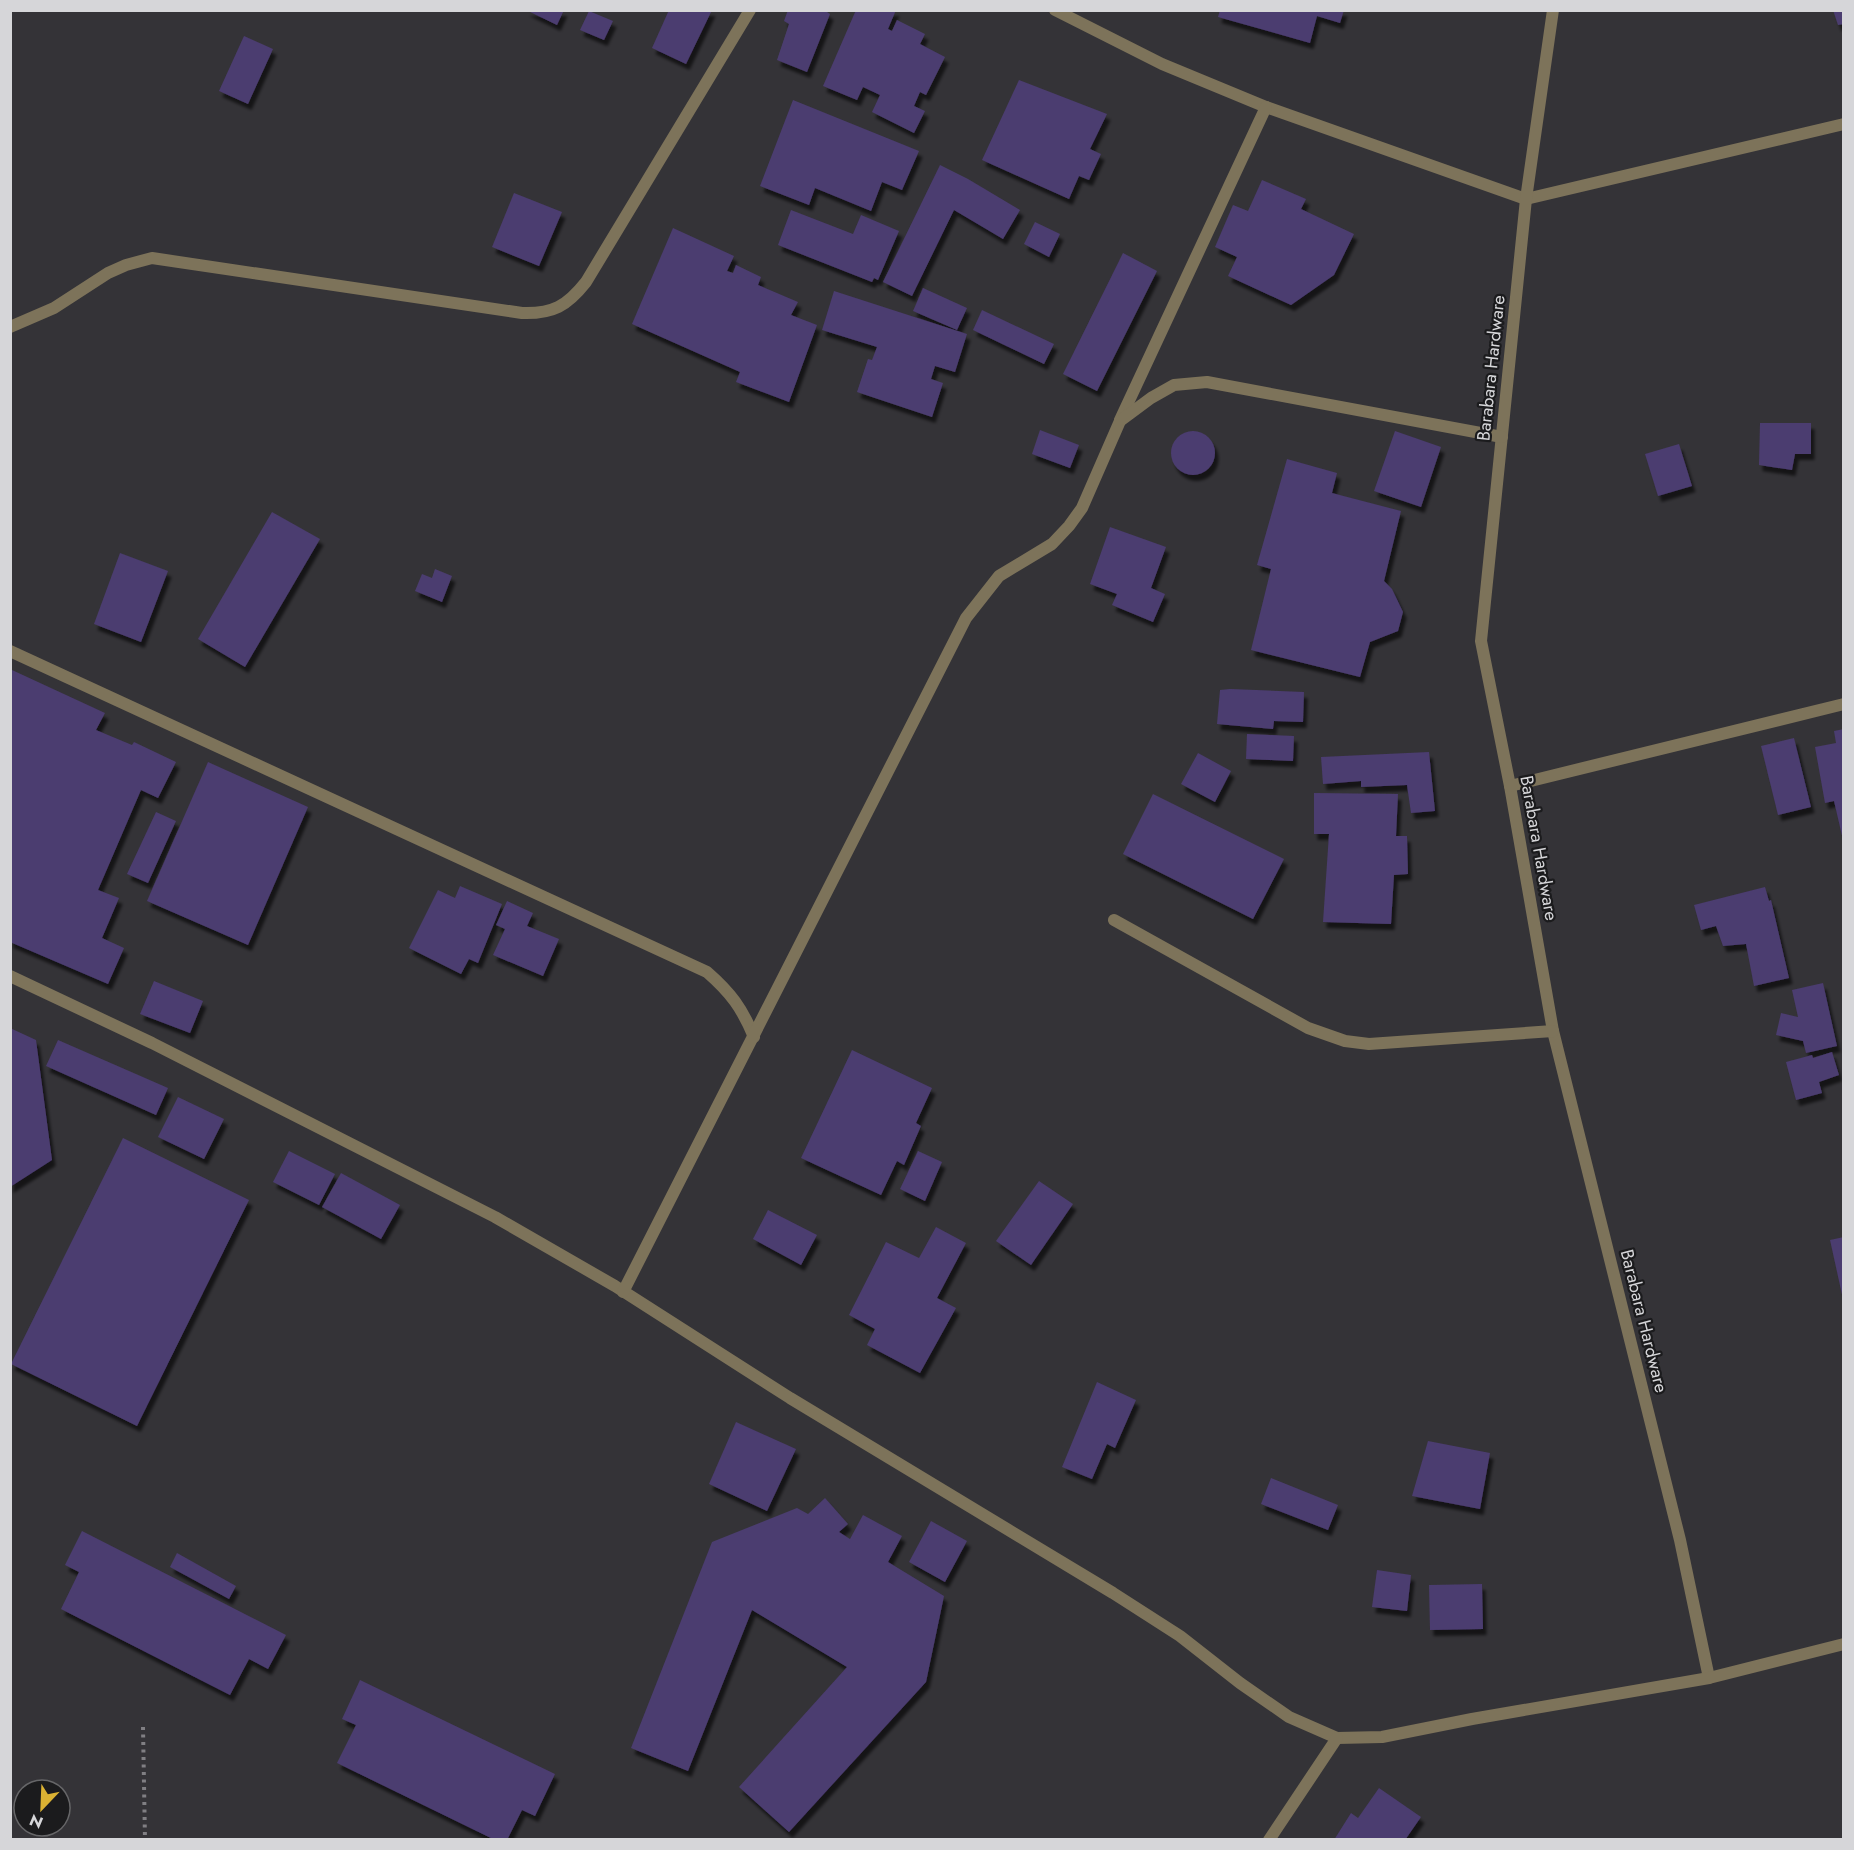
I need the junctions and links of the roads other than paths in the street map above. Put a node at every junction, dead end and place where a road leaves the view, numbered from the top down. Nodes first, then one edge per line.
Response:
1 (750, 10) edge
2 (1055, 10) edge
3 (1552, 10) edge
4 (1266, 107) junction
5 (1844, 124) edge
6 (1526, 199) junction
7 (10, 327) edge
8 (1120, 421) junction
9 (1502, 437) junction
10 (10, 651) edge
11 (1844, 704) edge
12 (1510, 786) junction
13 (1114, 920) dead end
14 (10, 976) edge
15 (1553, 1031) junction
16 (754, 1038) junction
17 (623, 1292) junction
18 (1844, 1644) edge
19 (1709, 1678) junction
20 (1338, 1738) junction
21 (1269, 1839) edge

1 - 7 street
2 - 4 street
3 - 6 street, Barabara Hardware
4 - 6 street
4 - 8 street
5 - 6 street
6 - 9 street, Barabara Hardware
8 - 9 street
8 - 16 street
9 - 12 street, Barabara Hardware
10 - 16 street
11 - 12 street
12 - 15 street, Barabara Hardware
13 - 15 street
14 - 17 street
15 - 19 street, Barabara Hardware
16 - 17 street
17 - 20 street
18 - 19 street
19 - 20 street
20 - 21 street

